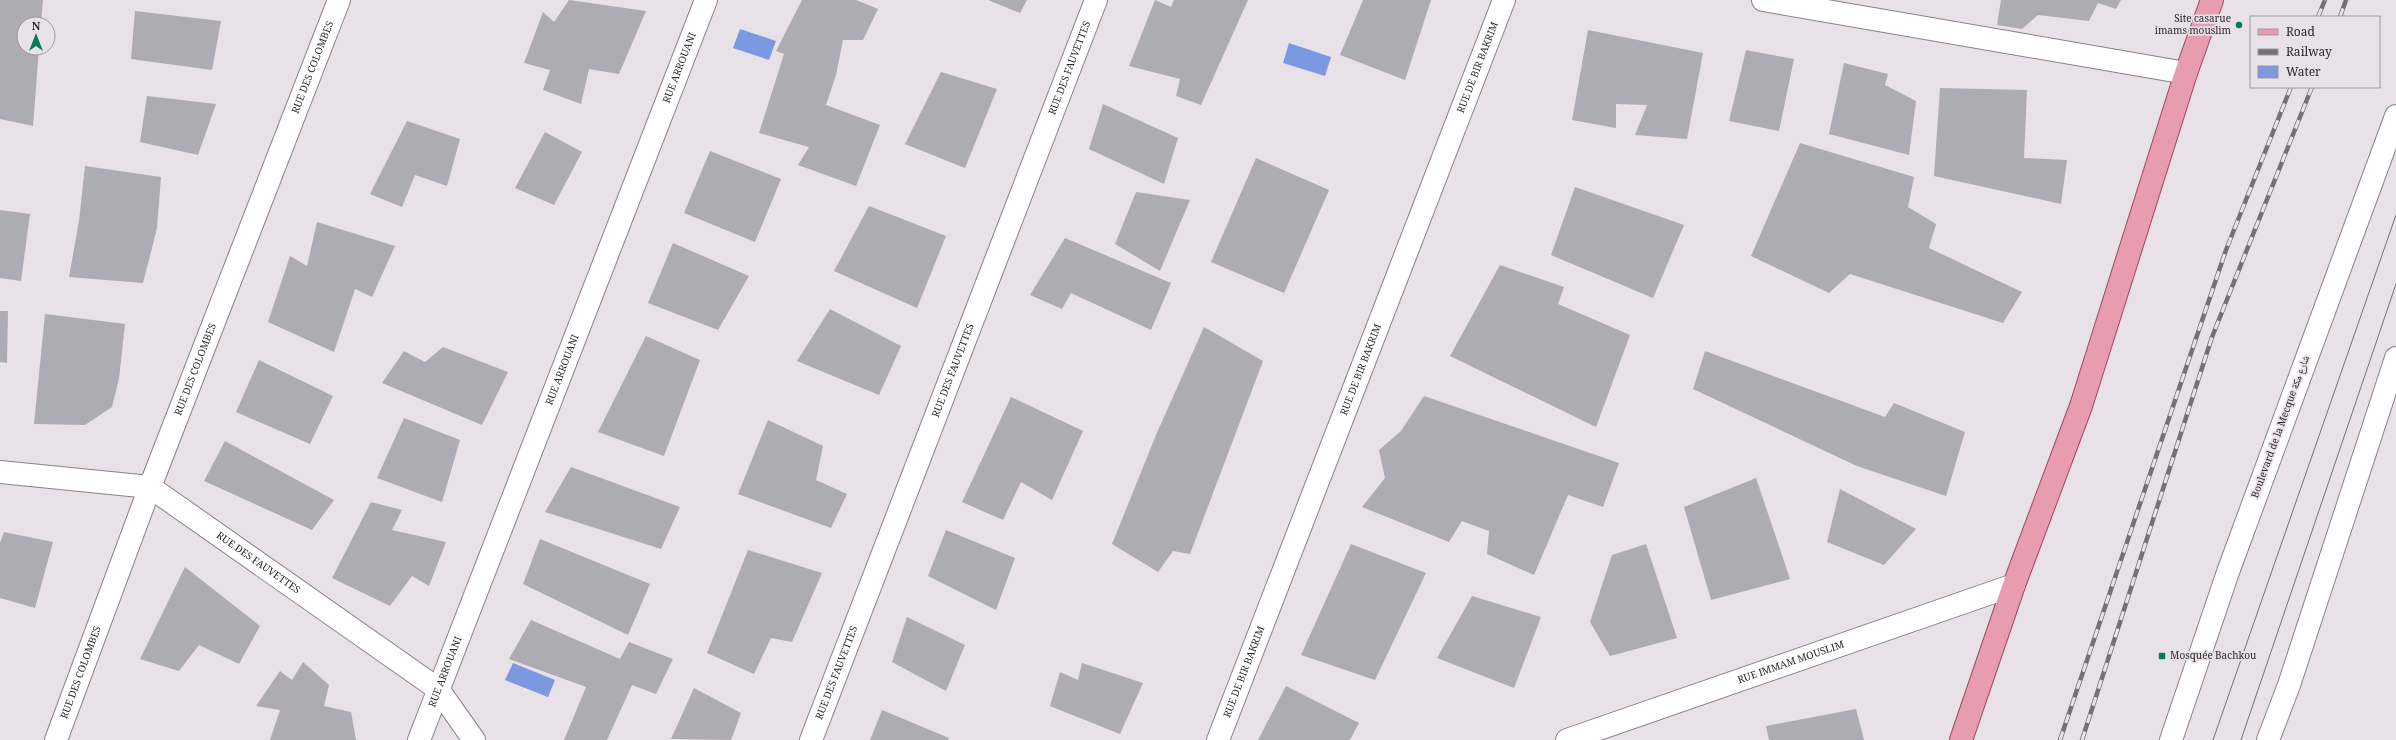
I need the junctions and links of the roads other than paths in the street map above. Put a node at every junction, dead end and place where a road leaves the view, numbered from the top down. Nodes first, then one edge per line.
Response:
1 (339, 0) edge
2 (706, 0) edge
3 (1096, 0) edge
4 (1504, 0) edge
5 (1763, 0) edge
6 (2212, 0) edge
7 (2186, 73) junction
8 (2396, 116) edge
9 (2396, 358) edge
10 (0, 472) edge
11 (150, 487) junction
12 (2014, 585) junction
13 (438, 689) junction
14 (56, 740) edge
15 (419, 740) edge
16 (474, 740) edge
17 (811, 740) edge
18 (1218, 740) edge
19 (1567, 740) edge
20 (1961, 740) edge
21 (2171, 740) edge
22 (2268, 740) edge

1 - 11 street, RUE DES COLOMBES
2 - 13 street, RUE ARROUANI
3 - 17 street, RUE DES FAUVETTES
4 - 18 street, RUE DE BIR BAKRIM
5 - 7 street
6 - 7 main road
7 - 12 main road
8 - 21 street, Boulevard de la Mecque شارع مكة
9 - 22 street
10 - 11 street, RUE DES FAUVETTES
11 - 13 street, RUE DES FAUVETTES
11 - 14 street, RUE DES COLOMBES
12 - 19 street, RUE IMMAM MOUSLIM
12 - 20 main road
13 - 15 street, RUE ARROUANI
13 - 16 street, RUE DES FAUVETTES

